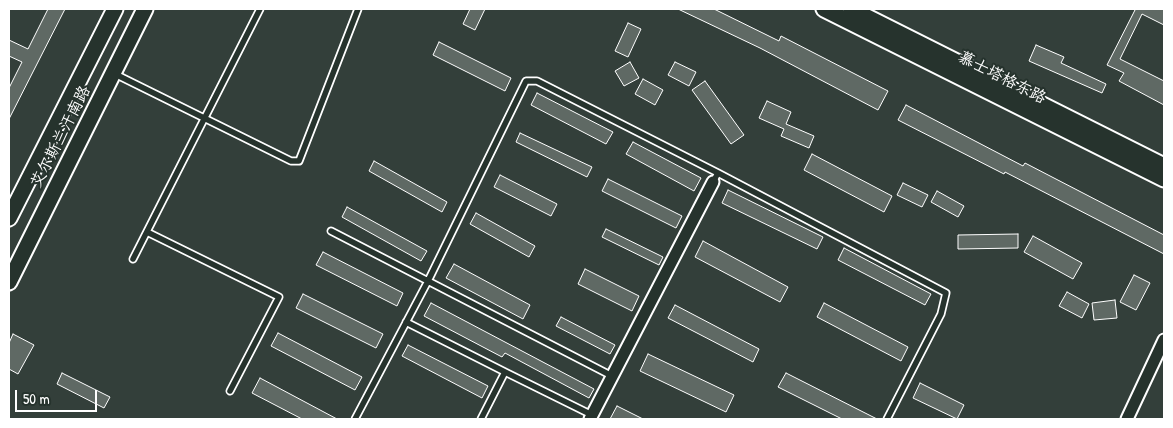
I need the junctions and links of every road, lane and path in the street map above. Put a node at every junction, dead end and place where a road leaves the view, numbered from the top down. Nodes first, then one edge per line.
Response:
1 (115, 9) edge
2 (145, 9) edge
3 (260, 9) edge
4 (358, 9) edge
5 (824, 9) edge
6 (851, 9) edge
7 (113, 73) junction
8 (204, 118) junction
9 (1164, 166) edge
10 (716, 177) junction
11 (1164, 179) edge
12 (9, 218) edge
13 (331, 231) dead end
14 (147, 232) junction
15 (133, 259) dead end
16 (428, 280) junction
17 (9, 282) edge
18 (406, 322) junction
19 (1164, 340) edge
20 (505, 372) junction
21 (612, 376) junction
22 (230, 391) dead end
23 (591, 417) edge
24 (356, 419) edge
25 (481, 419) edge
26 (887, 419) edge
27 (1127, 419) edge

1 - 12 main road, 艾尔斯兰汗南路
2 - 7 main road, 艾尔斯兰汗南路
3 - 8 lane
4 - 8 lane
5 - 11 main road, 慕士塔格东路
6 - 9 main road, 慕士塔格东路
7 - 8 lane
7 - 17 main road, 艾尔斯兰汗南路
8 - 14 lane
10 - 16 lane
10 - 21 street
10 - 26 lane
13 - 16 lane
14 - 15 lane
14 - 22 lane
16 - 18 lane
16 - 21 lane
18 - 20 lane
18 - 24 lane
19 - 27 street
20 - 23 lane
20 - 25 lane
21 - 23 street

